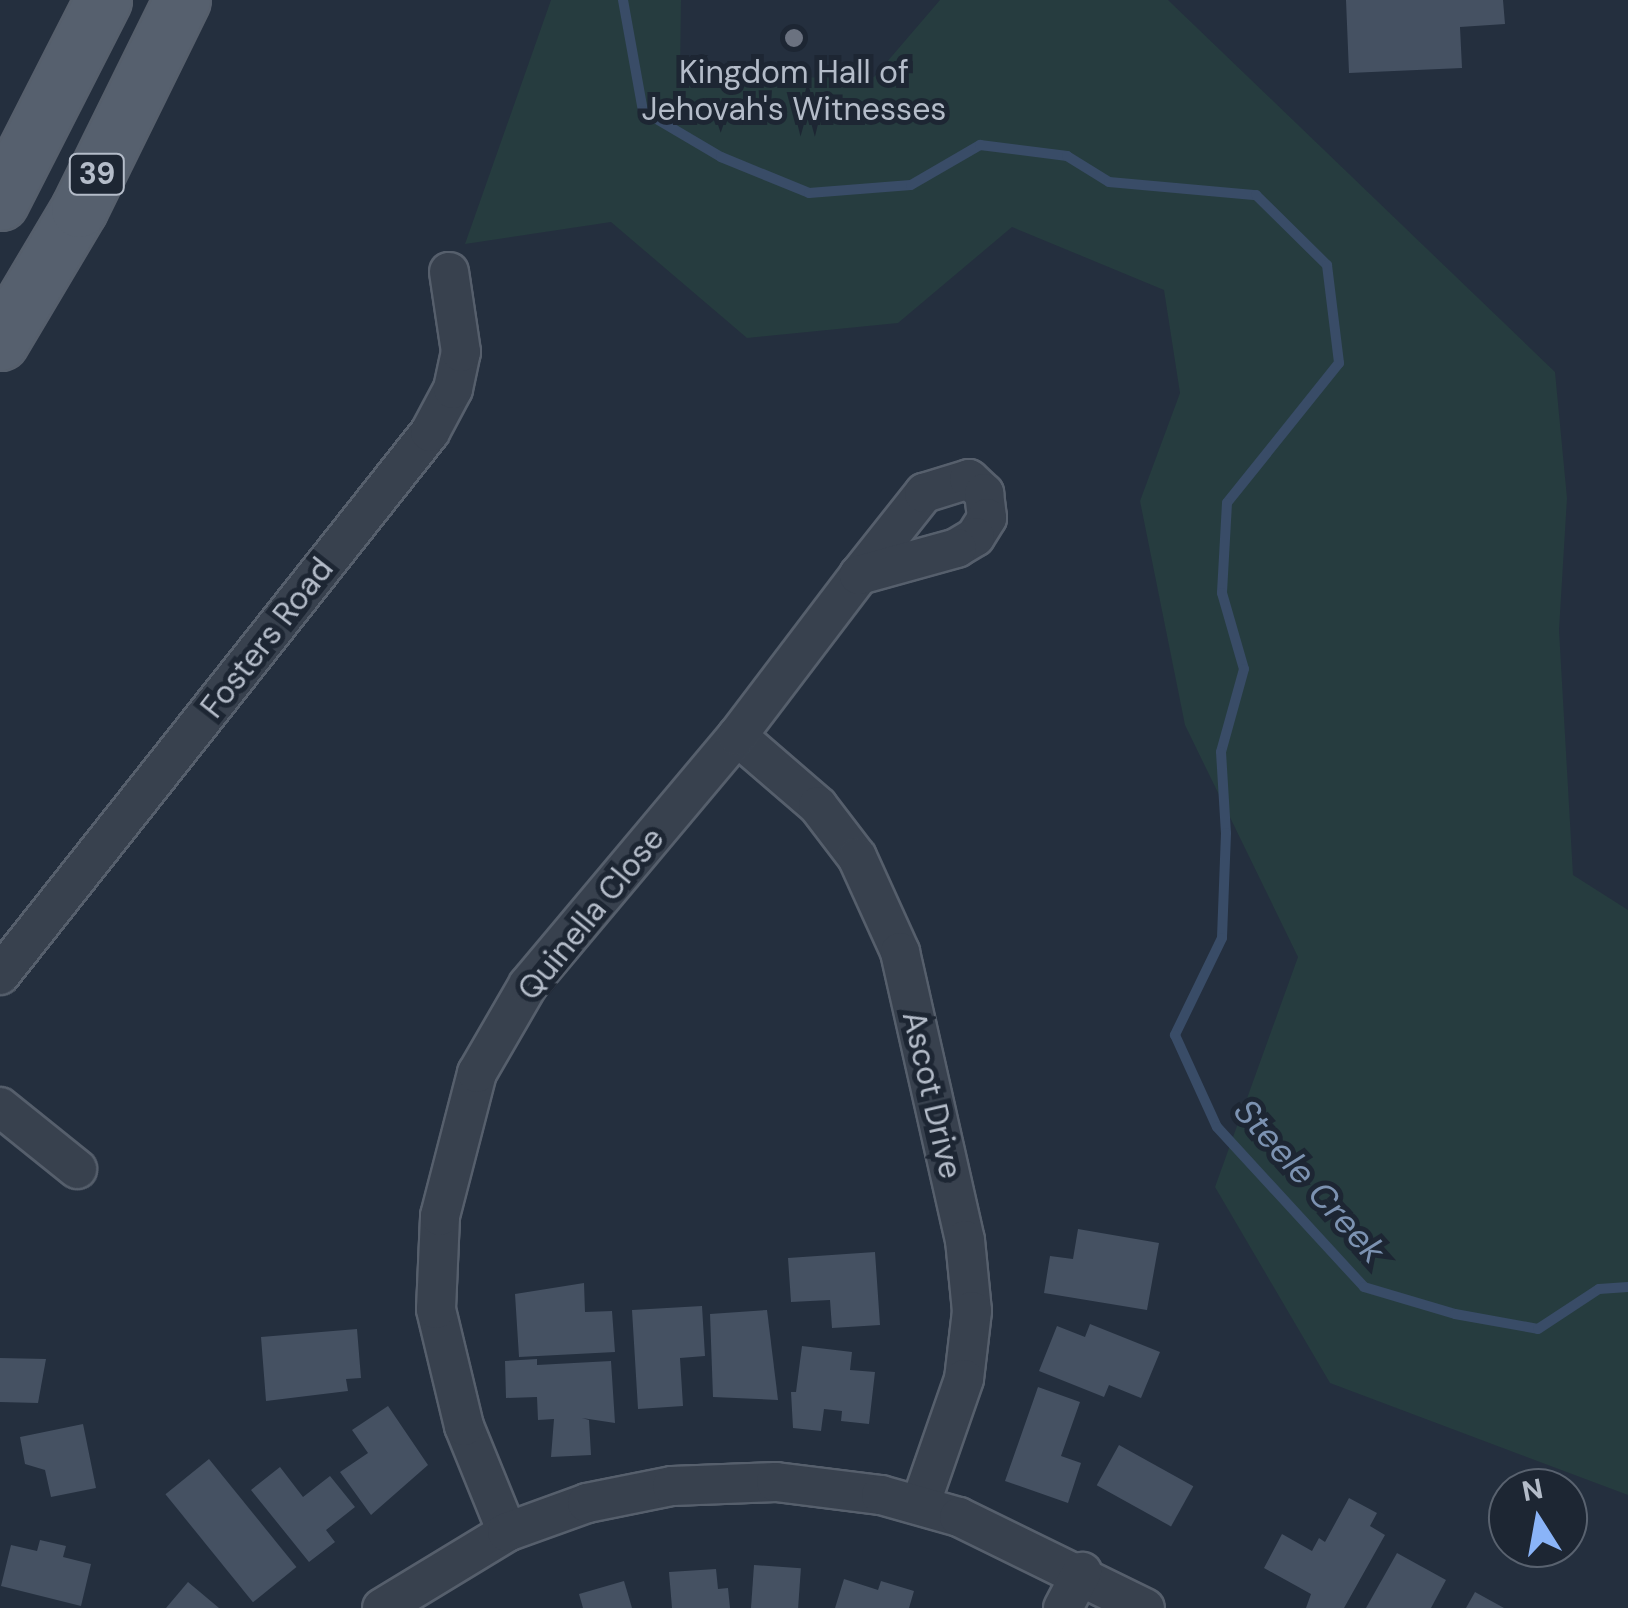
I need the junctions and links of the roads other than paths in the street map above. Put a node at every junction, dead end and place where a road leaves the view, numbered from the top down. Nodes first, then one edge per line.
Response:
1 (103, 0) edge
2 (182, 0) edge
3 (0, 202) edge
4 (449, 272) dead end
5 (0, 342) edge
6 (859, 575) dead end
7 (737, 736) junction
8 (0, 975) edge
9 (0, 1108) edge
10 (77, 1168) dead end
11 (920, 1506) junction
12 (507, 1532) junction
13 (1082, 1572) junction
14 (382, 1608) edge
15 (1062, 1608) edge
16 (1145, 1608) edge

1 - 3 main road, 39
2 - 5 main road, 39
4 - 8 street, Fosters Road
6 - 7 street, Quinella Close
7 - 11 street, Ascot Drive
7 - 12 street, Quinella Close
9 - 10 street
11 - 12 street
11 - 13 street
12 - 14 street
13 - 15 street
13 - 16 street

